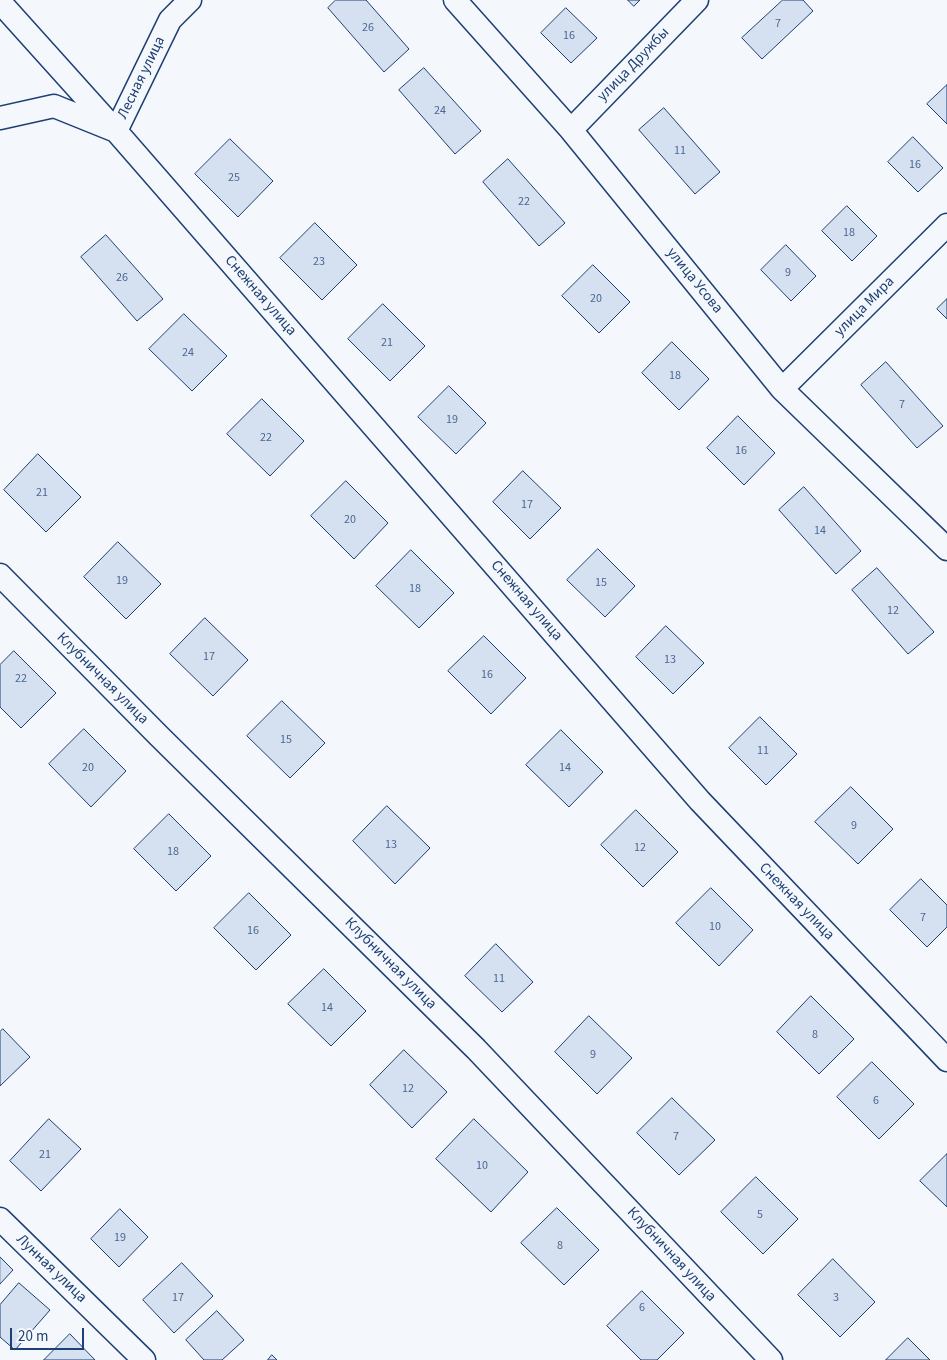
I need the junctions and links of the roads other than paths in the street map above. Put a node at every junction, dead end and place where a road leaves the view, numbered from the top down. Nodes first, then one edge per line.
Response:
1 (190, 0) edge
2 (455, 0) edge
3 (697, 0) edge
4 (0, 2) edge
5 (0, 118) edge
6 (571, 130) junction
7 (116, 131) junction
8 (947, 225) edge
9 (782, 389) junction
10 (947, 549) edge
11 (0, 575) edge
12 (947, 1060) edge
13 (0, 1219) edge
14 (144, 1360) edge
15 (771, 1360) edge

1 - 7 street, Лесная улица
2 - 6 street, улица Усова
3 - 6 street, улица Дружбы
4 - 7 street, Снежная улица
5 - 7 street, Лесная улица
6 - 9 street, улица Усова
7 - 12 street, Снежная улица
8 - 9 street, улица Мира
9 - 10 street, улица Усова
11 - 15 street, Клубничная улица
13 - 14 street, Лунная улица

